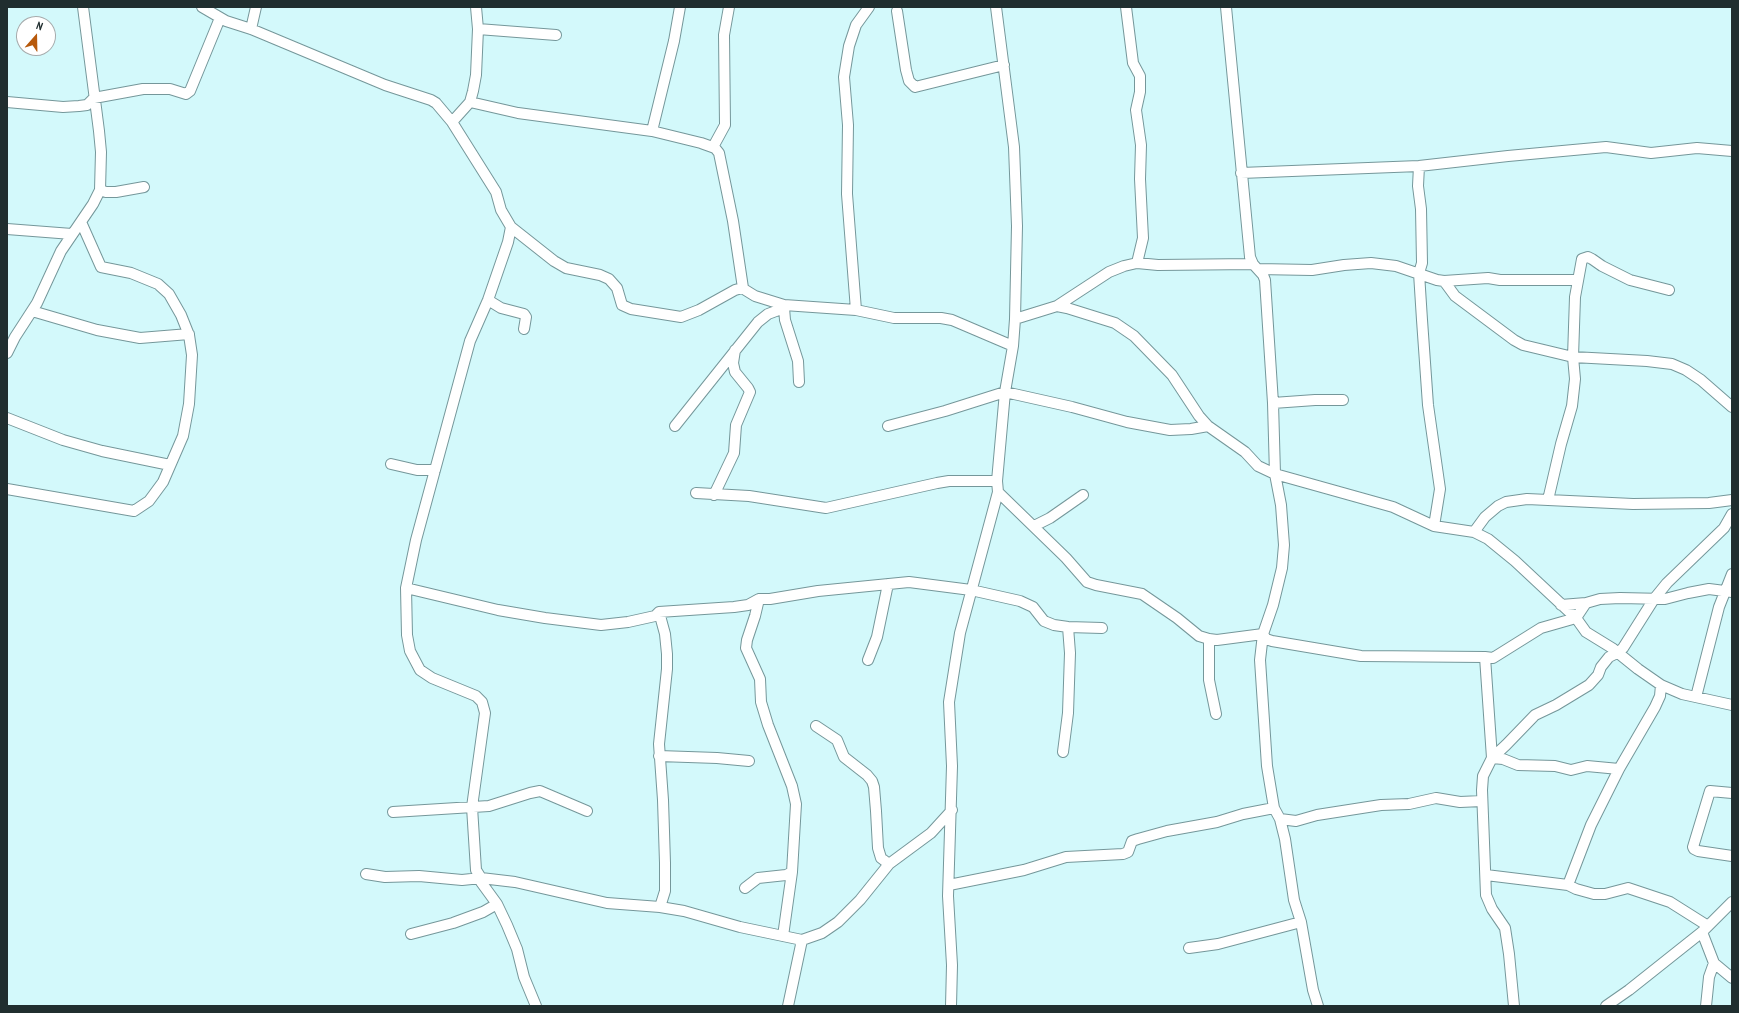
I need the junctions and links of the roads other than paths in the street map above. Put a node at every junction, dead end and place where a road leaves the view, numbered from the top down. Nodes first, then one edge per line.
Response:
1 (83, 7) edge
2 (202, 7) edge
3 (256, 7) edge
4 (476, 7) edge
5 (680, 7) edge
6 (729, 7) edge
7 (869, 7) edge
8 (996, 7) edge
9 (1126, 7) edge
10 (1226, 7) edge
11 (897, 11) dead end
12 (220, 18) junction
13 (251, 29) junction
14 (478, 29) junction
15 (556, 35) dead end
16 (1004, 65) junction
17 (94, 98) junction
18 (7, 102) edge
19 (470, 102) junction
20 (452, 122) junction
21 (652, 132) junction
22 (713, 147) junction
23 (1732, 151) edge
24 (1419, 166) junction
25 (1241, 173) junction
26 (144, 187) dead end
27 (100, 190) junction
28 (81, 222) junction
29 (511, 227) junction
30 (7, 229) edge
31 (72, 234) junction
32 (1137, 263) junction
33 (1256, 267) junction
34 (1419, 273) junction
35 (1577, 280) junction
36 (1444, 281) junction
37 (744, 288) junction
38 (1669, 290) dead end
39 (488, 300) junction
40 (784, 306) junction
41 (1057, 306) junction
42 (856, 310) junction
43 (32, 311) junction
44 (1015, 319) junction
45 (524, 329) dead end
46 (189, 334) junction
47 (1013, 346) junction
48 (735, 350) junction
49 (7, 353) edge
50 (1573, 357) junction
51 (799, 382) dead end
52 (1005, 392) junction
53 (1343, 400) dead end
54 (1274, 403) junction
55 (1732, 407) edge
56 (7, 418) edge
57 (675, 426) dead end
58 (888, 426) dead end
59 (1208, 426) junction
60 (391, 464) dead end
61 (170, 465) junction
62 (435, 470) junction
63 (1275, 474) junction
64 (997, 481) junction
65 (7, 489) edge
66 (998, 492) junction
67 (696, 493) dead end
68 (714, 494) junction
69 (1083, 495) dead end
70 (1548, 500) junction
71 (1732, 500) edge
72 (1732, 514) edge
73 (1034, 526) junction
74 (1434, 526) junction
75 (1474, 532) junction
76 (1732, 573) edge
77 (888, 584) junction
78 (406, 588) junction
79 (1710, 589) junction
80 (971, 590) junction
81 (1729, 591) edge
82 (759, 599) junction
83 (1654, 599) junction
84 (1586, 603) junction
85 (1561, 605) junction
86 (659, 612) junction
87 (1576, 618) junction
88 (1068, 627) junction
89 (1102, 628) dead end
90 (1263, 634) junction
91 (1209, 639) junction
92 (1617, 653) junction
93 (1485, 657) junction
94 (868, 660) dead end
95 (1661, 686) junction
96 (1696, 697) junction
97 (1732, 705) edge
98 (1216, 714) dead end
99 (816, 726) dead end
100 (1063, 752) dead end
101 (659, 756) junction
102 (1492, 758) junction
103 (749, 761) dead end
104 (1619, 768) junction
105 (1732, 793) edge
106 (1482, 801) junction
107 (472, 807) junction
108 (1274, 808) junction
109 (952, 810) junction
110 (587, 811) dead end
111 (393, 812) dead end
112 (1280, 819) junction
113 (1732, 856) edge
114 (889, 864) junction
115 (792, 872) junction
116 (366, 874) dead end
117 (1486, 875) junction
118 (482, 878) junction
119 (949, 885) junction
120 (1568, 885) junction
121 (745, 888) dead end
122 (1732, 902) edge
123 (497, 904) junction
124 (660, 907) junction
125 (1301, 922) junction
126 (1705, 929) junction
127 (411, 934) dead end
128 (783, 936) junction
129 (802, 940) junction
130 (1188, 948) dead end
131 (1714, 963) junction
132 (1732, 978) edge
133 (536, 1006) edge
134 (788, 1006) edge
135 (951, 1006) edge
136 (1318, 1006) edge
137 (1514, 1006) edge
138 (1606, 1006) edge
139 (1706, 1006) edge

1 - 17 street
2 - 12 street
3 - 13 street
4 - 14 street
5 - 21 street
6 - 22 street
7 - 42 street
8 - 16 street
9 - 32 street
10 - 25 street
11 - 16 street
12 - 13 street
12 - 17 street
13 - 20 street
14 - 15 street
14 - 19 street
16 - 44 street
17 - 18 street
17 - 27 street
19 - 20 street
19 - 21 street
20 - 29 street
21 - 22 street
22 - 37 street
23 - 24 street
24 - 25 street
24 - 34 street
25 - 33 street
26 - 27 street
27 - 28 street
28 - 31 street
28 - 46 street
29 - 37 street
29 - 39 street
30 - 31 street
31 - 43 street
32 - 33 street
32 - 41 street
33 - 34 street
33 - 54 street
34 - 36 street
34 - 74 street
35 - 36 street
35 - 38 street
35 - 50 street
36 - 50 street
37 - 40 street
39 - 45 street
39 - 62 street
40 - 42 street
40 - 48 street
40 - 51 street
41 - 44 street
41 - 59 street
42 - 47 street
43 - 46 street
43 - 49 street
44 - 47 street
46 - 61 street
47 - 52 street
48 - 57 street
48 - 68 street
50 - 55 street
50 - 70 street
52 - 58 street
52 - 59 street
52 - 64 street
53 - 54 street
54 - 63 street
56 - 61 street
59 - 63 street
60 - 62 street
61 - 65 street
62 - 78 street
63 - 74 street
63 - 90 street
64 - 66 street
64 - 68 street
66 - 73 street
66 - 80 street
67 - 68 street
69 - 73 street
70 - 71 street
70 - 75 street
72 - 83 street
73 - 91 street
74 - 75 street
75 - 85 street
76 - 79 street
76 - 81 street
77 - 80 street
77 - 82 street
77 - 94 street
78 - 86 street
78 - 107 street
79 - 81 street
79 - 83 street
80 - 88 street
80 - 109 street
81 - 96 street
82 - 86 street
82 - 115 street
83 - 84 street
83 - 92 street
84 - 85 street
84 - 87 street
85 - 87 street
86 - 101 street
87 - 92 street
87 - 93 street
88 - 89 street
88 - 100 street
90 - 91 street
90 - 93 street
90 - 108 street
91 - 98 street
92 - 95 street
92 - 102 street
93 - 102 street
95 - 96 street
95 - 104 street
96 - 97 street
99 - 114 street
101 - 103 street
101 - 124 street
102 - 104 street
102 - 106 street
104 - 120 street
105 - 113 street
106 - 112 street
106 - 117 street
107 - 110 street
107 - 111 street
107 - 118 street
108 - 112 street
108 - 119 street
109 - 114 street
109 - 119 street
112 - 125 street
114 - 129 street
115 - 121 street
115 - 128 street
116 - 118 street
117 - 120 street
117 - 137 street
118 - 123 street
118 - 124 street
119 - 135 street
120 - 126 street
122 - 126 street
123 - 127 street
123 - 133 street
124 - 128 street
125 - 130 street
125 - 136 street
126 - 131 street
126 - 138 street
128 - 129 street
129 - 134 street
131 - 132 street
131 - 139 street

